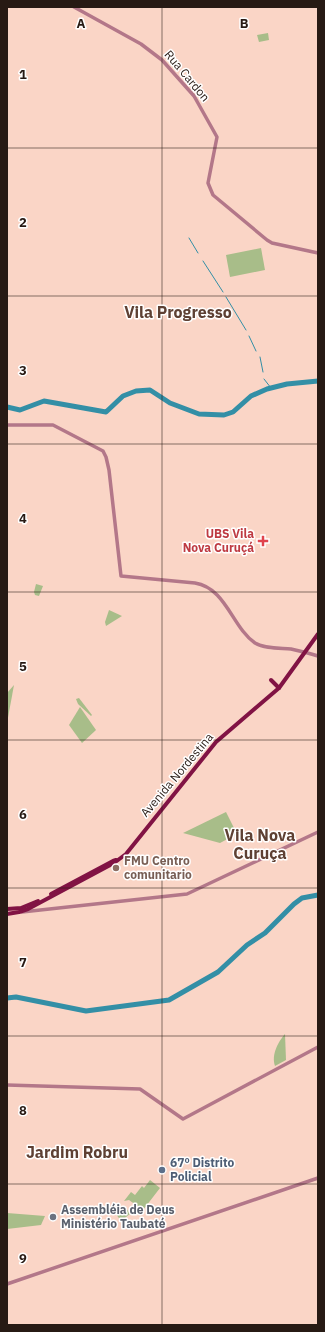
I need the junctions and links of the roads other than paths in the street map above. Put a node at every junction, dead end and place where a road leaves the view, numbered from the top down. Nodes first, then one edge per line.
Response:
1 (74, 7) edge
2 (318, 253) edge
3 (7, 425) edge
4 (318, 634) edge
5 (305, 652) junction
6 (318, 656) edge
7 (271, 680) dead end
8 (279, 688) junction
9 (318, 832) edge
10 (35, 904) junction
11 (7, 910) edge
12 (40, 910) junction
13 (19, 912) junction
14 (7, 914) edge
15 (318, 1047) edge
16 (7, 1085) edge
17 (318, 1178) edge
18 (7, 1284) edge

1 - 2 street, Rua Cardon
3 - 5 street
4 - 5 main road, Avenida Nordestina
5 - 6 street
5 - 8 main road, Avenida Nordestina
7 - 8 main road
8 - 10 main road, Avenida Nordestina
9 - 12 street
10 - 11 main road, Avenida Nordestina
10 - 12 street
10 - 13 main road, Avenida Nordestina
12 - 13 street
13 - 14 main road, Avenida Nordestina
15 - 16 street
17 - 18 street

